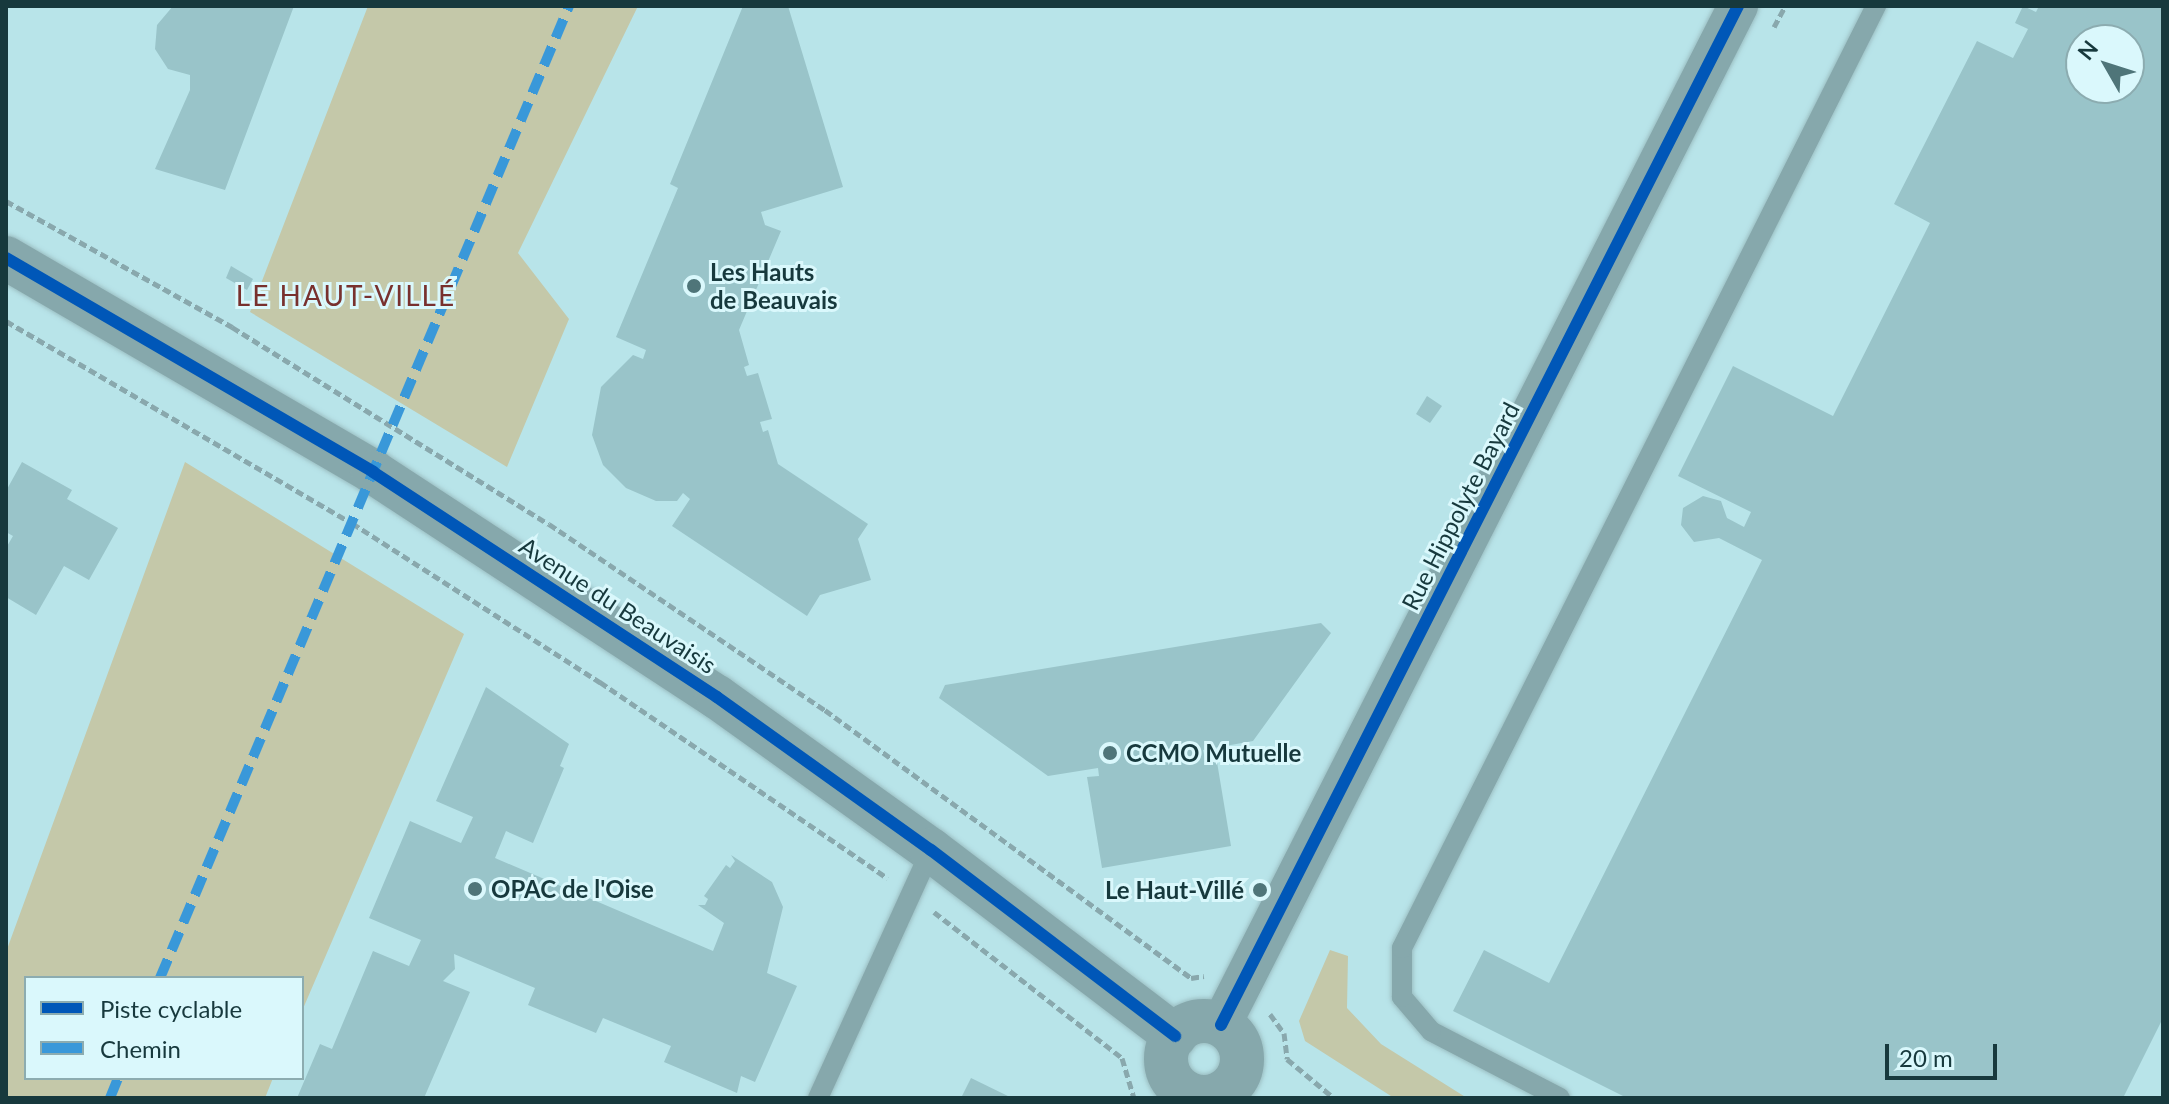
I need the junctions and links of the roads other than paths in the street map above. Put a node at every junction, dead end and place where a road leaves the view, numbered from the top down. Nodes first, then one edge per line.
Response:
1 (1738, 6) edge
2 (1876, 6) edge
3 (6, 258) edge
4 (931, 850) junction
5 (1221, 1025) junction
6 (1175, 1036) junction
7 (1243, 1091) edge
8 (1188, 1096) edge
9 (818, 1098) edge
10 (1560, 1098) edge

1 - 5 street, Rue Hippolyte Bayard
2 - 10 lane
3 - 4 street, Avenue du Beauvaisis
4 - 6 street, Avenue du Beauvaisis
4 - 9 lane
5 - 6 street
5 - 7 street
6 - 8 street
7 - 8 street

